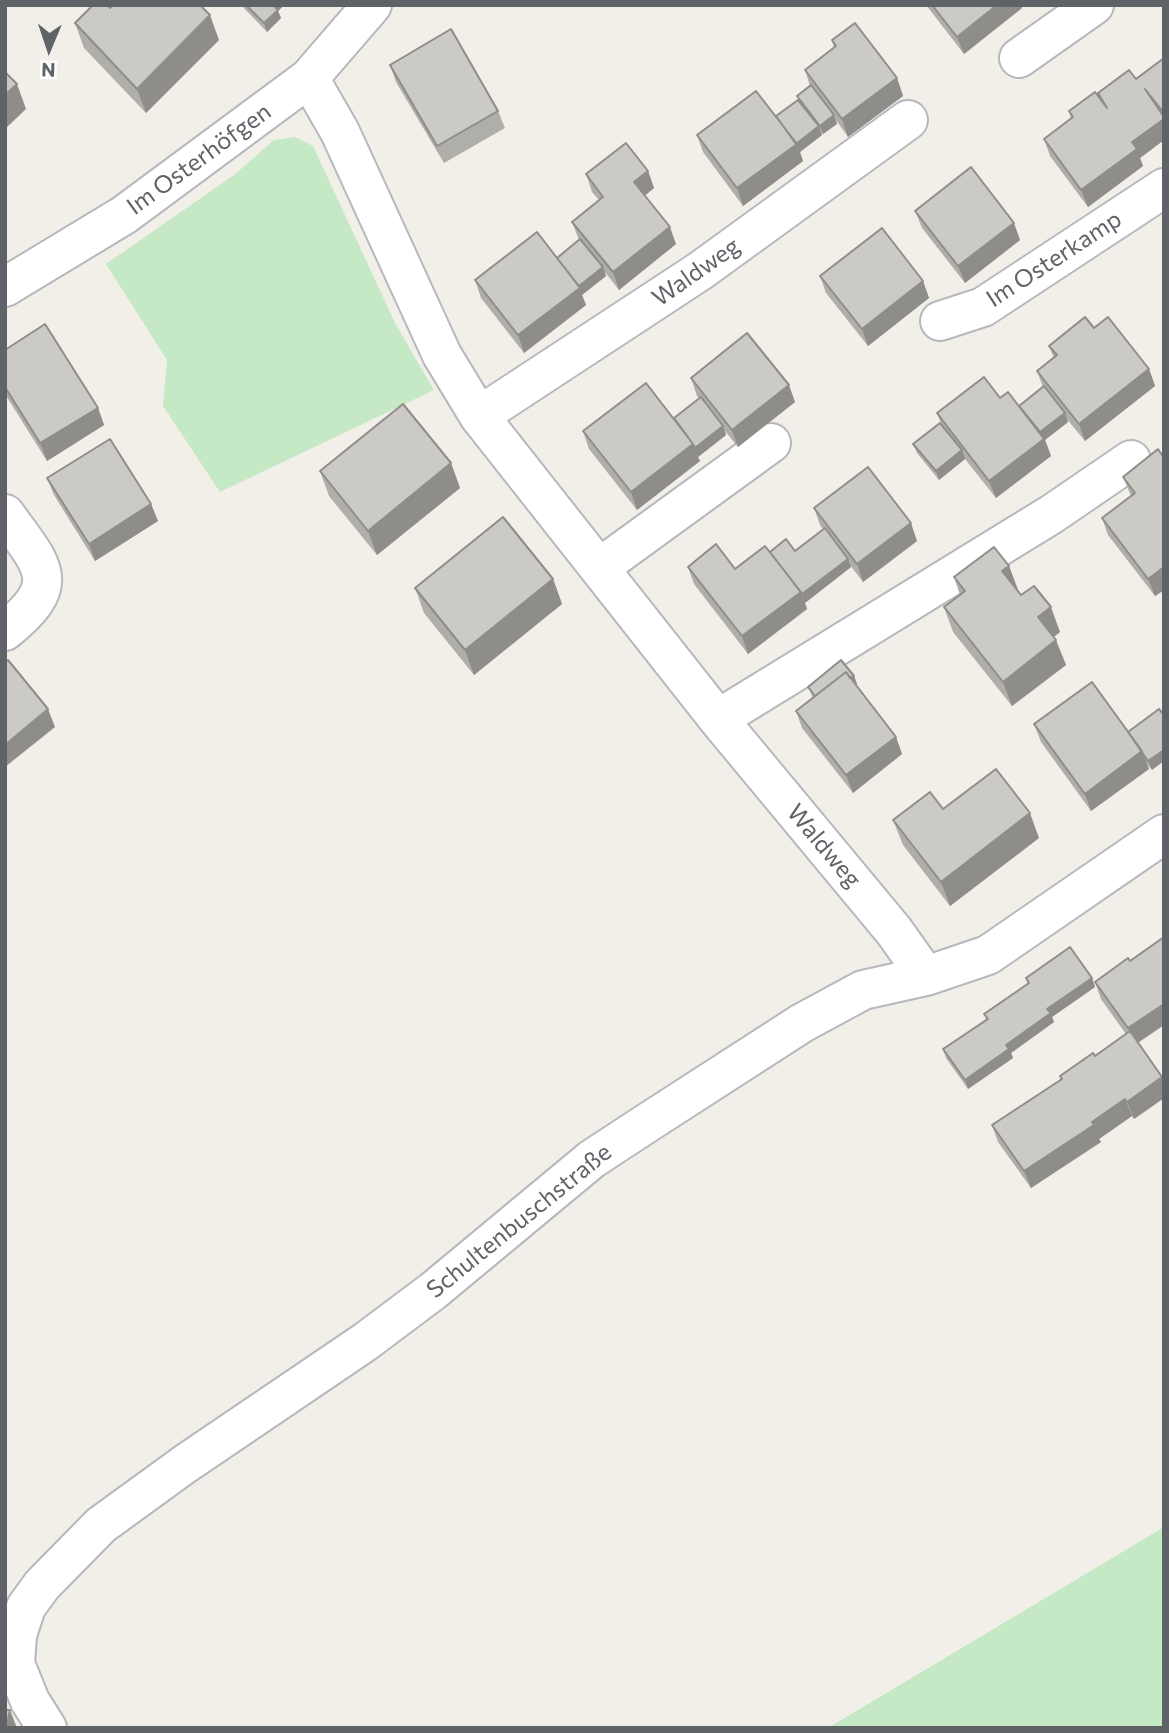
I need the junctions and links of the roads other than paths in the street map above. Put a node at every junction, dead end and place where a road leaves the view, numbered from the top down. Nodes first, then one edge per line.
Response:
1 (372, 5) edge
2 (1094, 5) edge
3 (1019, 58) dead end
4 (309, 78) junction
5 (908, 120) dead end
6 (1164, 188) edge
7 (5, 287) edge
8 (940, 321) dead end
9 (479, 416) junction
10 (771, 443) dead end
11 (1131, 460) dead end
12 (5, 514) edge
13 (599, 568) junction
14 (5, 631) edge
15 (718, 719) junction
16 (1164, 834) edge
17 (926, 976) junction
18 (47, 1728) edge

1 - 4 street, Im Osterhöfgen
2 - 3 street
4 - 7 street, Im Osterhöfgen
4 - 9 street, Waldweg
5 - 9 street, Waldweg
6 - 8 street, Im Osterkamp
9 - 13 street, Waldweg
10 - 13 street
11 - 15 street
12 - 14 street
13 - 15 street, Waldweg
15 - 17 street, Waldweg
16 - 17 street, Schultenbuschstraße
17 - 18 street, Schultenbuschstraße

